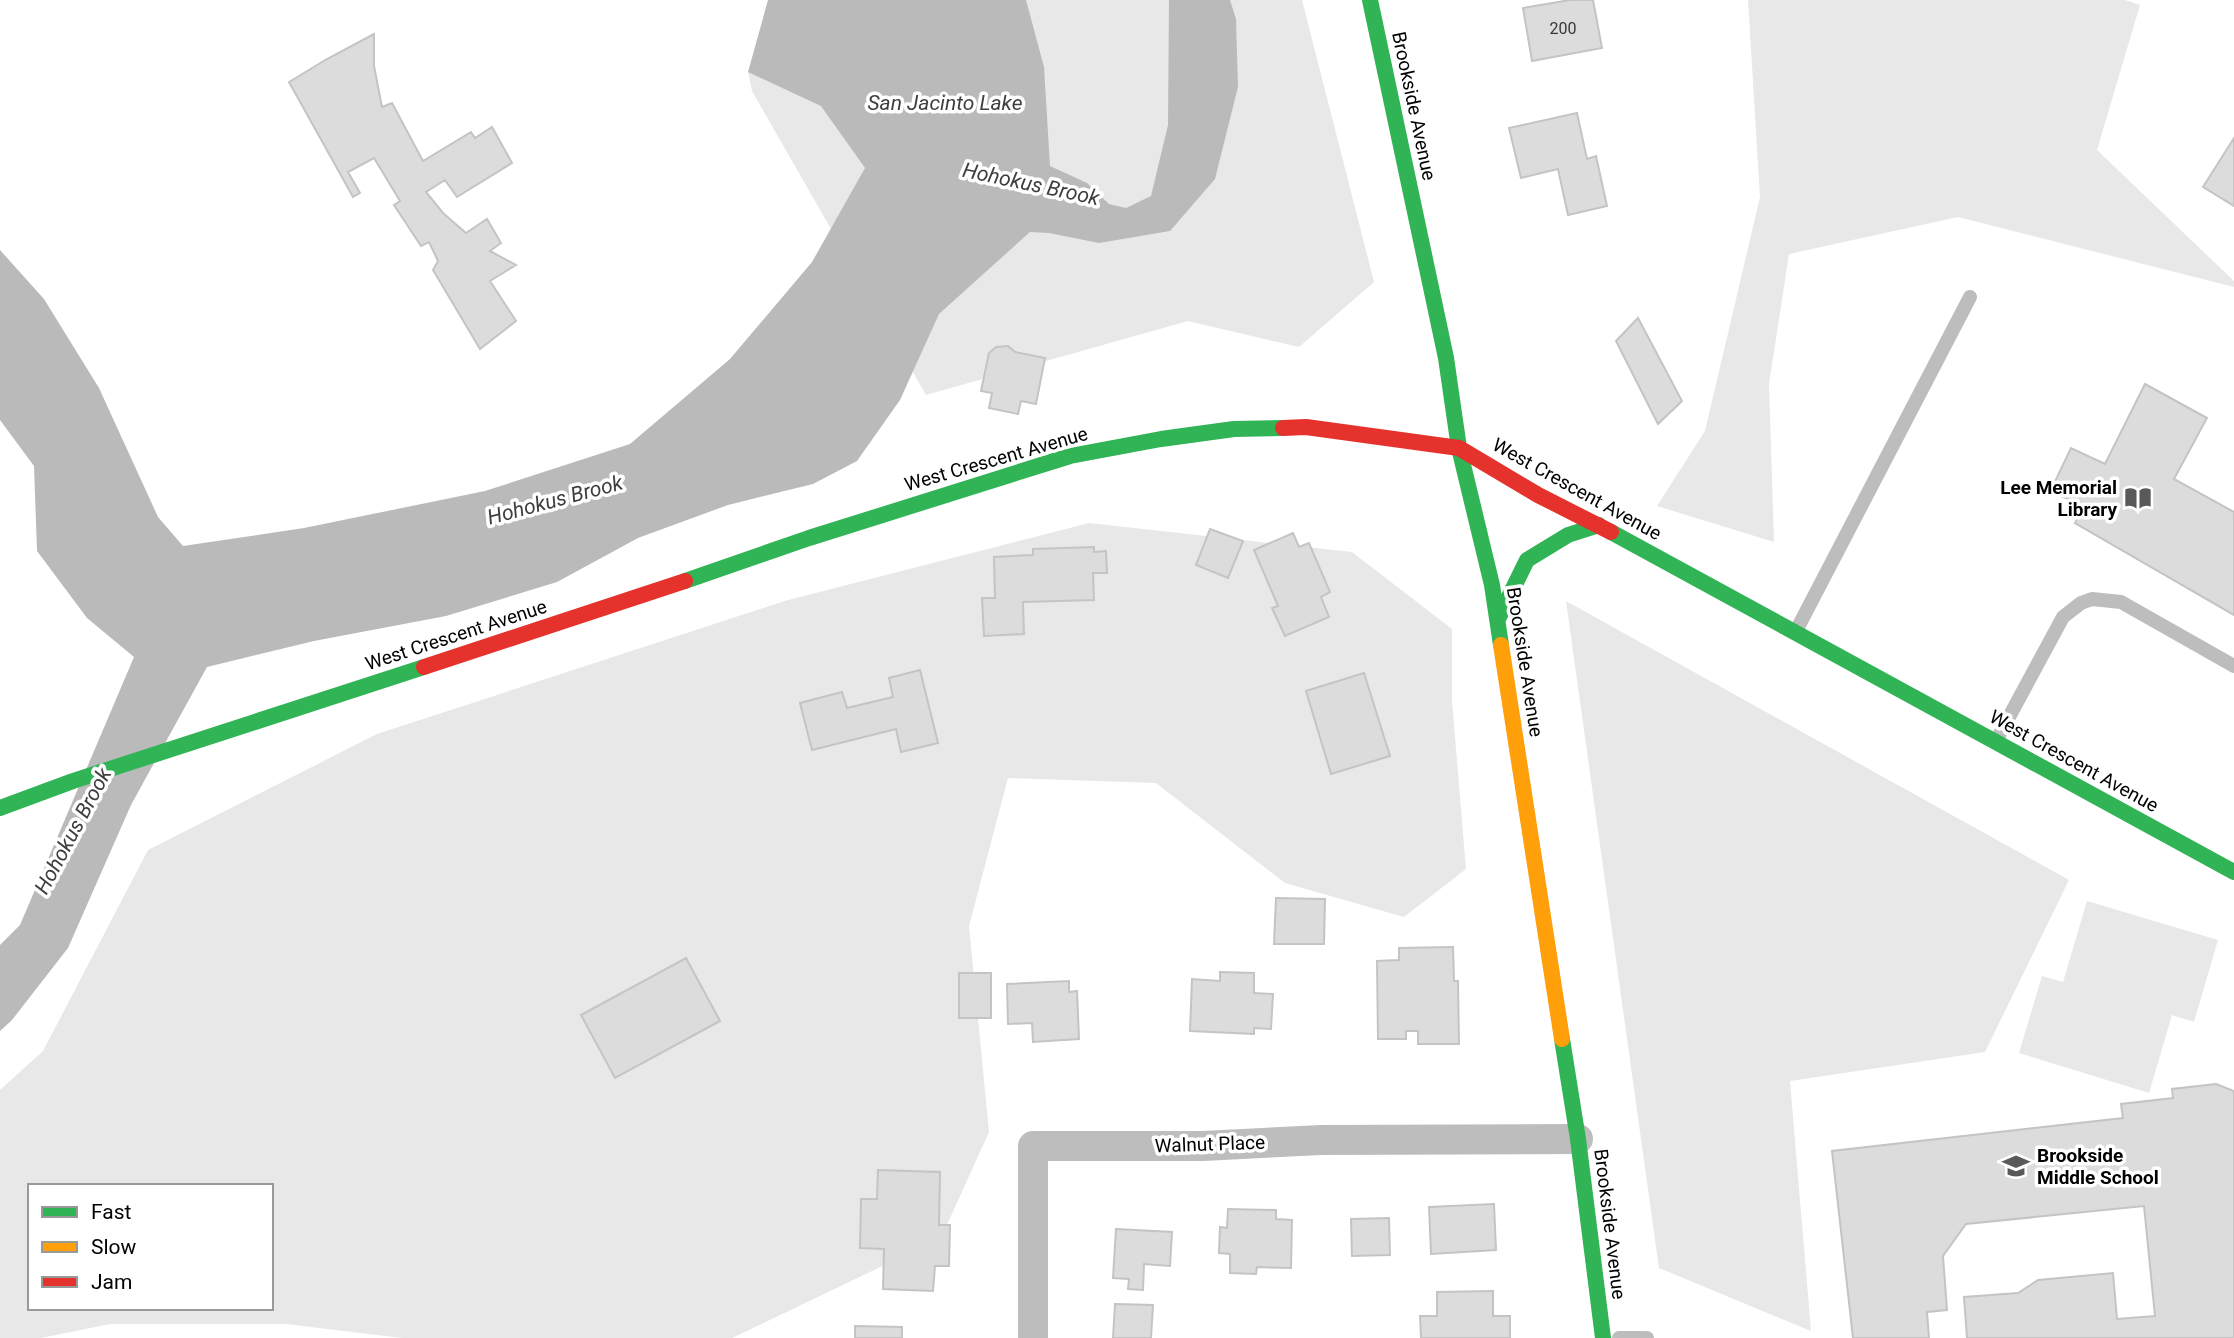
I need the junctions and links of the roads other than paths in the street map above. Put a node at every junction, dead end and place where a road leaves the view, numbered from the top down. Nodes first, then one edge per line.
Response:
1 (1370, 0) edge
2 (1970, 297) dead end
3 (1459, 448) junction
4 (1598, 525) junction
5 (1498, 619) junction
6 (1795, 632) junction
7 (2234, 666) edge
8 (1996, 743) junction
9 (0, 808) edge
10 (2234, 872) edge
11 (1578, 1139) junction
12 (1033, 1338) edge
13 (1603, 1338) edge
14 (1619, 1338) edge
15 (1647, 1338) edge

1 - 3 main road, Brookside Avenue
2 - 6 lane
3 - 4 main road, West Crescent Avenue
3 - 5 main road, Brookside Avenue
3 - 9 main road, West Crescent Avenue
4 - 5 main road
4 - 6 main road, West Crescent Avenue
5 - 11 main road, Brookside Avenue
6 - 8 main road, West Crescent Avenue
7 - 8 lane
8 - 10 main road, West Crescent Avenue
11 - 12 street, Walnut Place
11 - 13 main road, Brookside Avenue
14 - 15 lane

